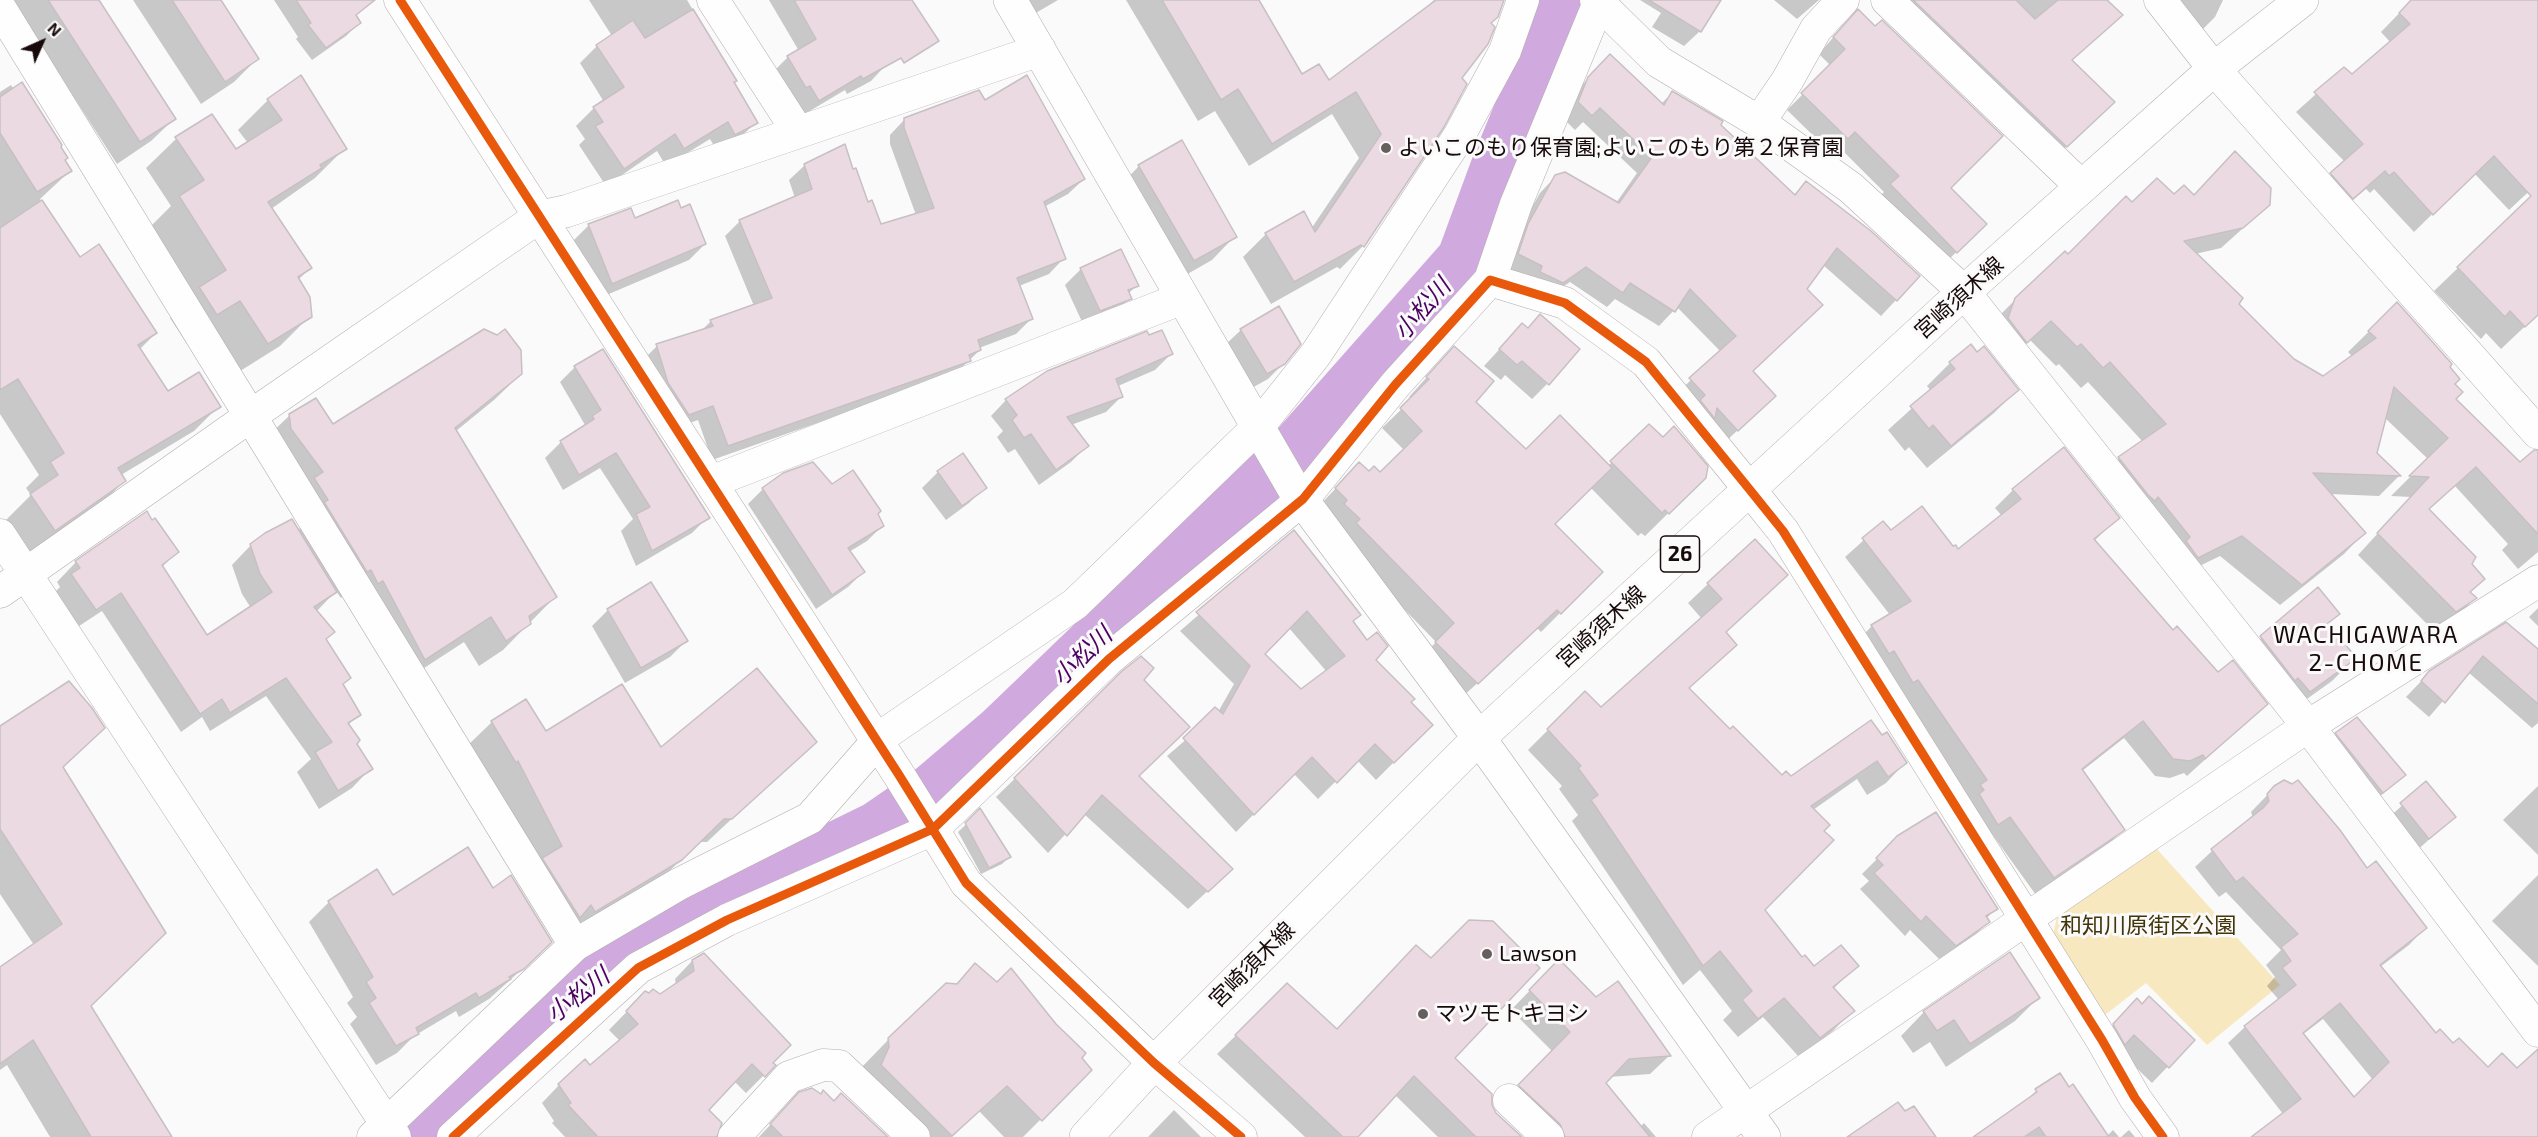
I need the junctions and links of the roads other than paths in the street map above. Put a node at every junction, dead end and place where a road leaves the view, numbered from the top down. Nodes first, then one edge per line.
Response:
1 (400, 0) edge
2 (713, 0) edge
3 (1010, 0) edge
4 (1523, 0) edge
5 (1843, 0) edge
6 (1887, 0) edge
7 (2160, 0) edge
8 (1599, 1) edge
9 (2294, 3) edge
10 (0, 9) edge
11 (1040, 50) junction
12 (2214, 69) junction
13 (1759, 122) junction
14 (798, 132) junction
15 (2082, 187) junction
16 (539, 217) junction
17 (1490, 280) junction
18 (1964, 292) junction
19 (1183, 298) junction
20 (249, 417) junction
21 (2538, 433) edge
22 (1262, 434) junction
23 (711, 482) junction
24 (1750, 490) junction
25 (1299, 494) junction
26 (0, 535) edge
27 (26, 575) junction
28 (2538, 581) edge
29 (0, 592) edge
30 (2308, 726) junction
31 (1479, 738) junction
32 (878, 741) junction
33 (933, 829) junction
34 (2025, 918) junction
35 (575, 945) junction
36 (2538, 1031) edge
37 (1154, 1063) junction
38 (1509, 1100) dead end
39 (1745, 1111) junction
40 (385, 1133) edge
41 (453, 1137) edge
42 (734, 1137) edge
43 (914, 1137) edge
44 (1086, 1137) edge
45 (1241, 1137) edge
46 (1548, 1137) edge
47 (1708, 1137) edge
48 (1764, 1137) edge
49 (2163, 1137) edge

1 - 16 street
2 - 14 street
3 - 11 main road
4 - 22 street
5 - 13 street
6 - 15 street
7 - 12 street
8 - 13 street
8 - 17 street
9 - 12 main road, 宮崎須木線 / 26
10 - 20 street
11 - 14 street
11 - 19 main road
12 - 15 main road, 宮崎須木線 / 26
12 - 21 street
13 - 18 street
14 - 16 street
15 - 18 main road, 宮崎須木線 / 26
16 - 20 street
16 - 23 street
17 - 24 street
17 - 25 street
18 - 24 main road, 宮崎須木線 / 26
18 - 30 street
19 - 22 main road
19 - 23 street
20 - 27 street
20 - 35 street
22 - 25 main road
22 - 32 street
23 - 32 street
24 - 31 main road, 宮崎須木線 / 26
24 - 34 street
25 - 31 main road
25 - 33 street
26 - 27 street
27 - 29 street
27 - 40 street
28 - 30 street
30 - 34 street
30 - 36 street
31 - 37 main road, 宮崎須木線 / 26
31 - 39 main road
32 - 33 street
32 - 35 street
33 - 37 street
33 - 41 street
34 - 39 street
34 - 49 street
35 - 40 street
37 - 44 main road, 宮崎須木線 / 26
37 - 45 street
38 - 46 street
39 - 47 street
39 - 48 main road
42 - 43 street

